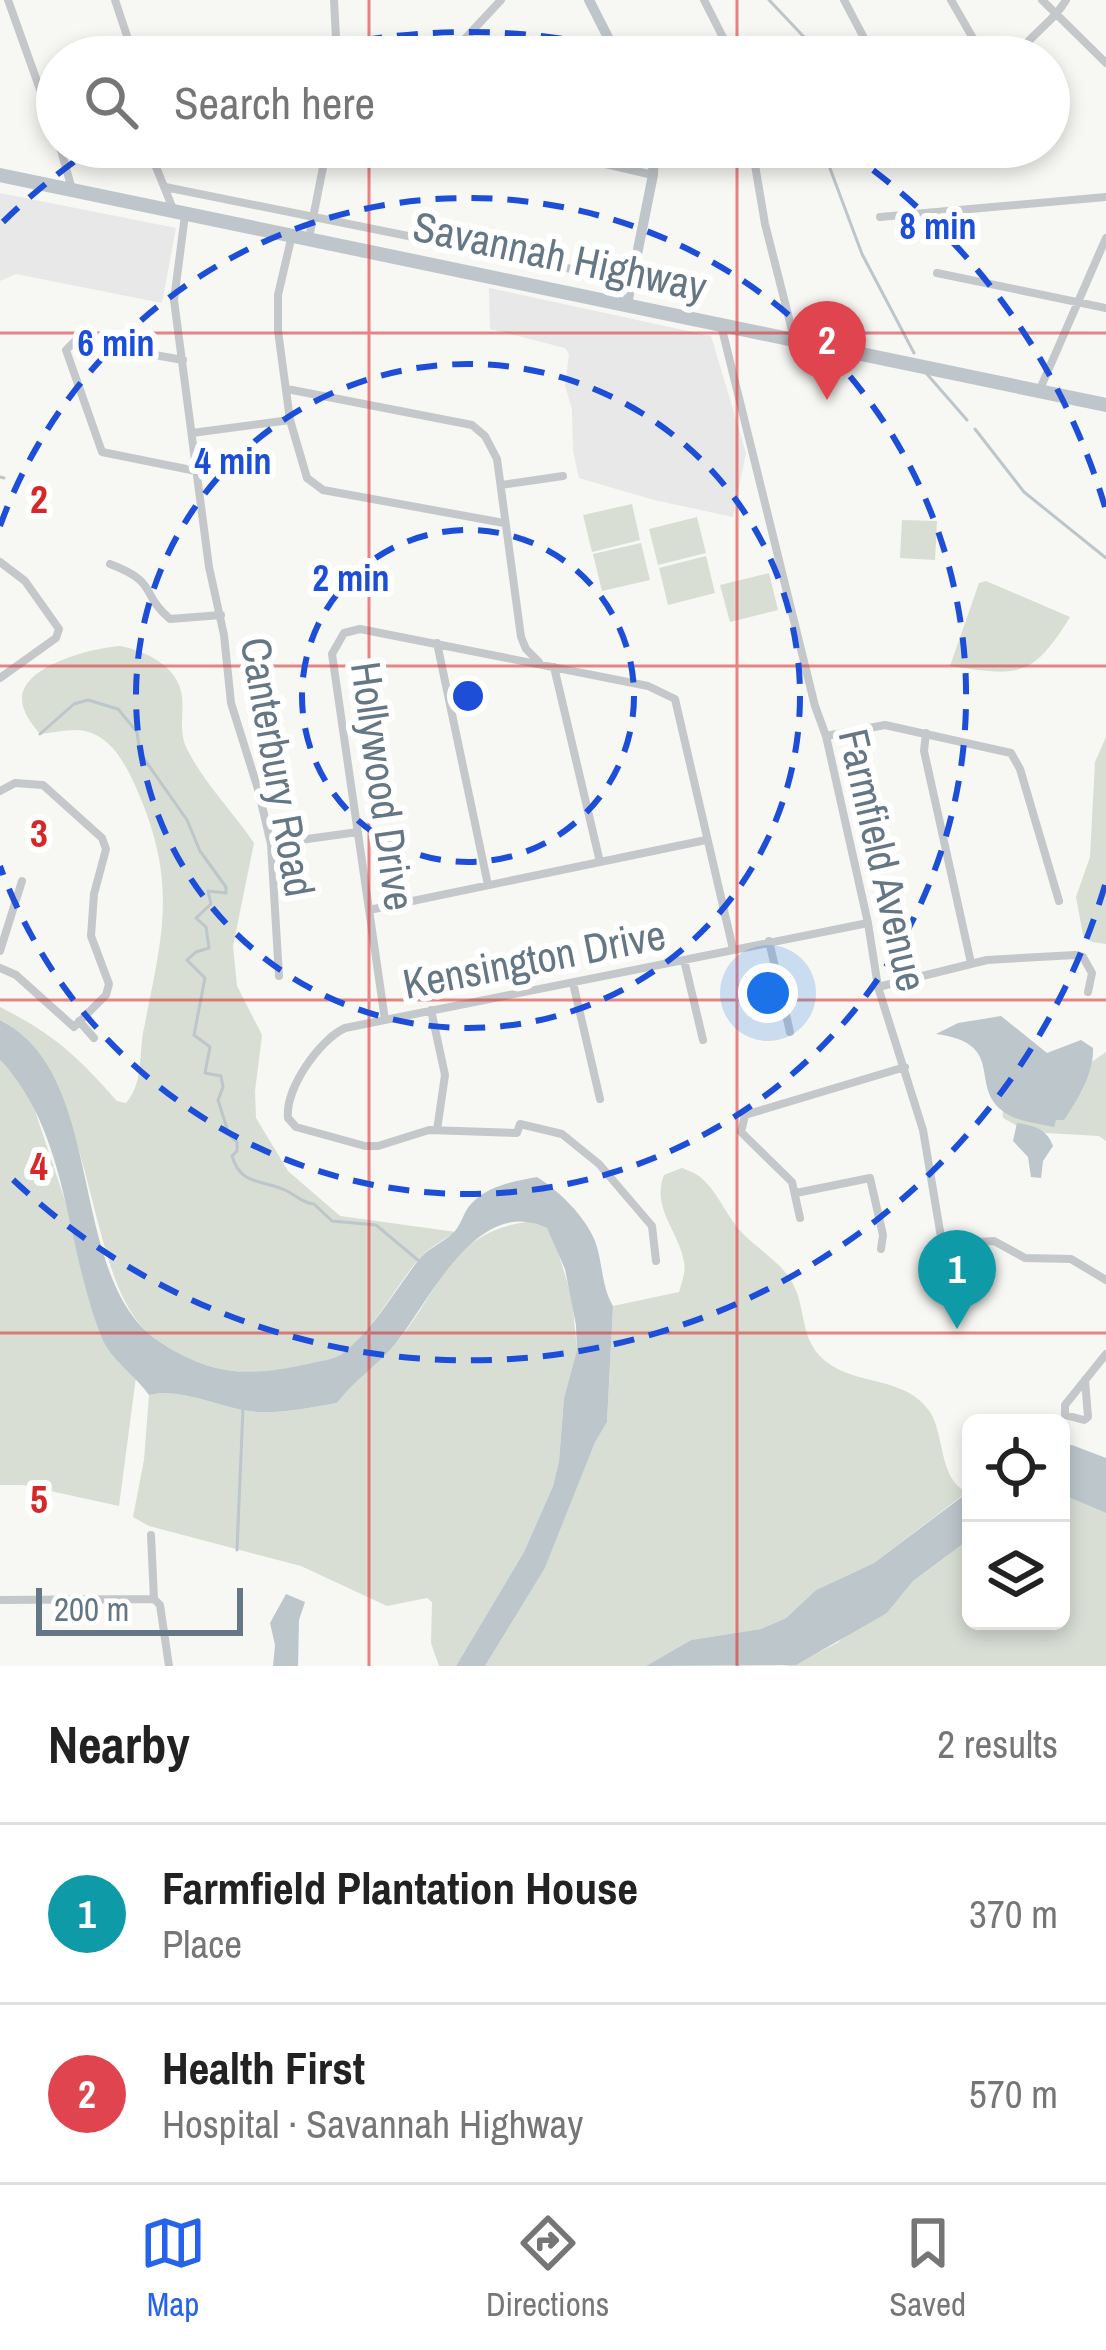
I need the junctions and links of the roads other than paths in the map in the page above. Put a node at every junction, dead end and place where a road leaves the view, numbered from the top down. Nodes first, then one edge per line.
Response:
1 (8, 0) edge
2 (115, 0) edge
3 (334, 0) edge
4 (501, 0) edge
5 (589, 0) edge
6 (704, 0) edge
7 (844, 0) edge
8 (951, 0) edge
9 (1042, 0) edge
10 (1066, 0) edge
11 (1057, 17) junction
12 (127, 36) edge
13 (336, 36) edge
14 (467, 36) edge
15 (607, 36) edge
16 (723, 36) edge
17 (863, 36) edge
18 (972, 36) edge
19 (1037, 36) edge
20 (1106, 63) edge
21 (36, 78) edge
22 (66, 168) edge
23 (157, 168) edge
24 (322, 168) edge
25 (623, 168) edge
26 (653, 168) edge
27 (756, 168) edge
28 (0, 175) edge
29 (653, 175) junction
30 (165, 187) junction
31 (73, 190) junction
32 (1106, 197) edge
33 (180, 212) junction
34 (312, 216) junction
35 (880, 217) dead end
36 (292, 235) junction
37 (308, 238) junction
38 (1106, 238) edge
39 (937, 272) dead end
40 (632, 281) junction
41 (1075, 302) junction
42 (627, 304) junction
43 (1106, 308) edge
44 (721, 323) junction
45 (794, 338) junction
46 (183, 361) junction
47 (287, 389) junction
48 (1040, 391) junction
49 (1106, 405) edge
50 (290, 420) junction
51 (192, 434) junction
52 (196, 471) junction
53 (563, 476) dead end
54 (501, 485) junction
55 (504, 523) junction
56 (0, 562) edge
57 (110, 563) dead end
58 (221, 615) junction
59 (437, 643) junction
60 (543, 664) junction
61 (554, 667) junction
62 (0, 678) edge
63 (926, 733) junction
64 (826, 736) junction
65 (0, 791) edge
66 (358, 832) junction
67 (706, 840) junction
68 (271, 844) junction
69 (600, 862) junction
70 (22, 880) dead end
71 (488, 885) junction
72 (1059, 902) dead end
73 (369, 910) junction
74 (868, 923) junction
75 (769, 941) junction
76 (733, 949) junction
77 (0, 950) edge
78 (684, 960) junction
79 (971, 963) junction
80 (0, 968) edge
81 (279, 976) dead end
82 (573, 983) junction
83 (878, 987) junction
84 (1088, 992) dead end
85 (431, 1010) junction
86 (385, 1020) junction
87 (80, 1021) junction
88 (790, 1032) dead end
89 (94, 1038) dead end
90 (704, 1040) dead end
91 (905, 1067) junction
92 (600, 1100) dead end
93 (437, 1130) junction
94 (796, 1193) junction
95 (800, 1218) dead end
96 (881, 1249) dead end
97 (656, 1261) dead end
98 (1106, 1280) edge
99 (1106, 1354) edge
100 (1085, 1380) junction
101 (151, 1535) dead end
102 (0, 1600) edge
103 (154, 1600) junction
104 (169, 1666) edge

1 - 21 street
2 - 12 street
3 - 13 street
4 - 14 street
5 - 15 main road
6 - 16 street
7 - 17 street
8 - 18 street
9 - 11 street
10 - 11 street
11 - 19 street
11 - 20 street
22 - 31 street
23 - 30 street
24 - 34 street
25 - 29 street
26 - 29 main road
27 - 45 street
28 - 31 highway, Savannah Highway
29 - 40 main road
30 - 33 street
30 - 34 street
31 - 33 highway, Savannah Highway
32 - 35 street
33 - 36 highway, Savannah Highway
33 - 46 street, Canterbury Road
34 - 37 street
34 - 40 street
36 - 37 highway, Savannah Highway
36 - 47 street
37 - 42 highway, Savannah Highway
38 - 41 street
39 - 41 street
40 - 42 main road
41 - 43 street
41 - 48 street
42 - 44 highway, Savannah Highway
44 - 45 highway, Savannah Highway
44 - 64 street, Farmfield Avenue
45 - 48 highway, Savannah Highway
46 - 51 street, Canterbury Road
46 - 52 street
47 - 50 street
47 - 54 street
48 - 49 highway, Savannah Highway
50 - 51 street
50 - 55 street
51 - 52 street, Canterbury Road
52 - 58 street, Canterbury Road
53 - 54 street
54 - 55 street
55 - 60 street
56 - 62 street
57 - 58 street
58 - 68 street, Canterbury Road
59 - 60 street, Hollywood Drive
59 - 66 street, Hollywood Drive
59 - 71 street
60 - 61 street, Hollywood Drive
61 - 67 street, Hollywood Drive
61 - 69 street
63 - 64 street
63 - 72 street
63 - 79 street
64 - 74 street, Farmfield Avenue
65 - 87 street
66 - 68 street
66 - 73 street, Hollywood Drive
67 - 69 street
67 - 76 street
68 - 81 street, Canterbury Road
69 - 71 street
70 - 77 street
71 - 73 street
73 - 86 street, Hollywood Drive
74 - 75 street, Kensington Drive
74 - 83 street, Farmfield Avenue
75 - 76 street, Kensington Drive
75 - 88 street
76 - 78 street, Kensington Drive
78 - 82 street, Kensington Drive
78 - 90 street
79 - 83 street
79 - 84 street
80 - 87 street
82 - 85 street, Kensington Drive
82 - 92 street
83 - 91 street, Farmfield Avenue
85 - 86 street, Kensington Drive
85 - 93 street
86 - 93 street, Kensington Drive
87 - 89 street
91 - 94 street
91 - 98 street, Farmfield Avenue
93 - 97 street
94 - 95 street
94 - 96 street
99 - 100 street
100 - 100 street
101 - 103 street
102 - 103 street
103 - 104 street

